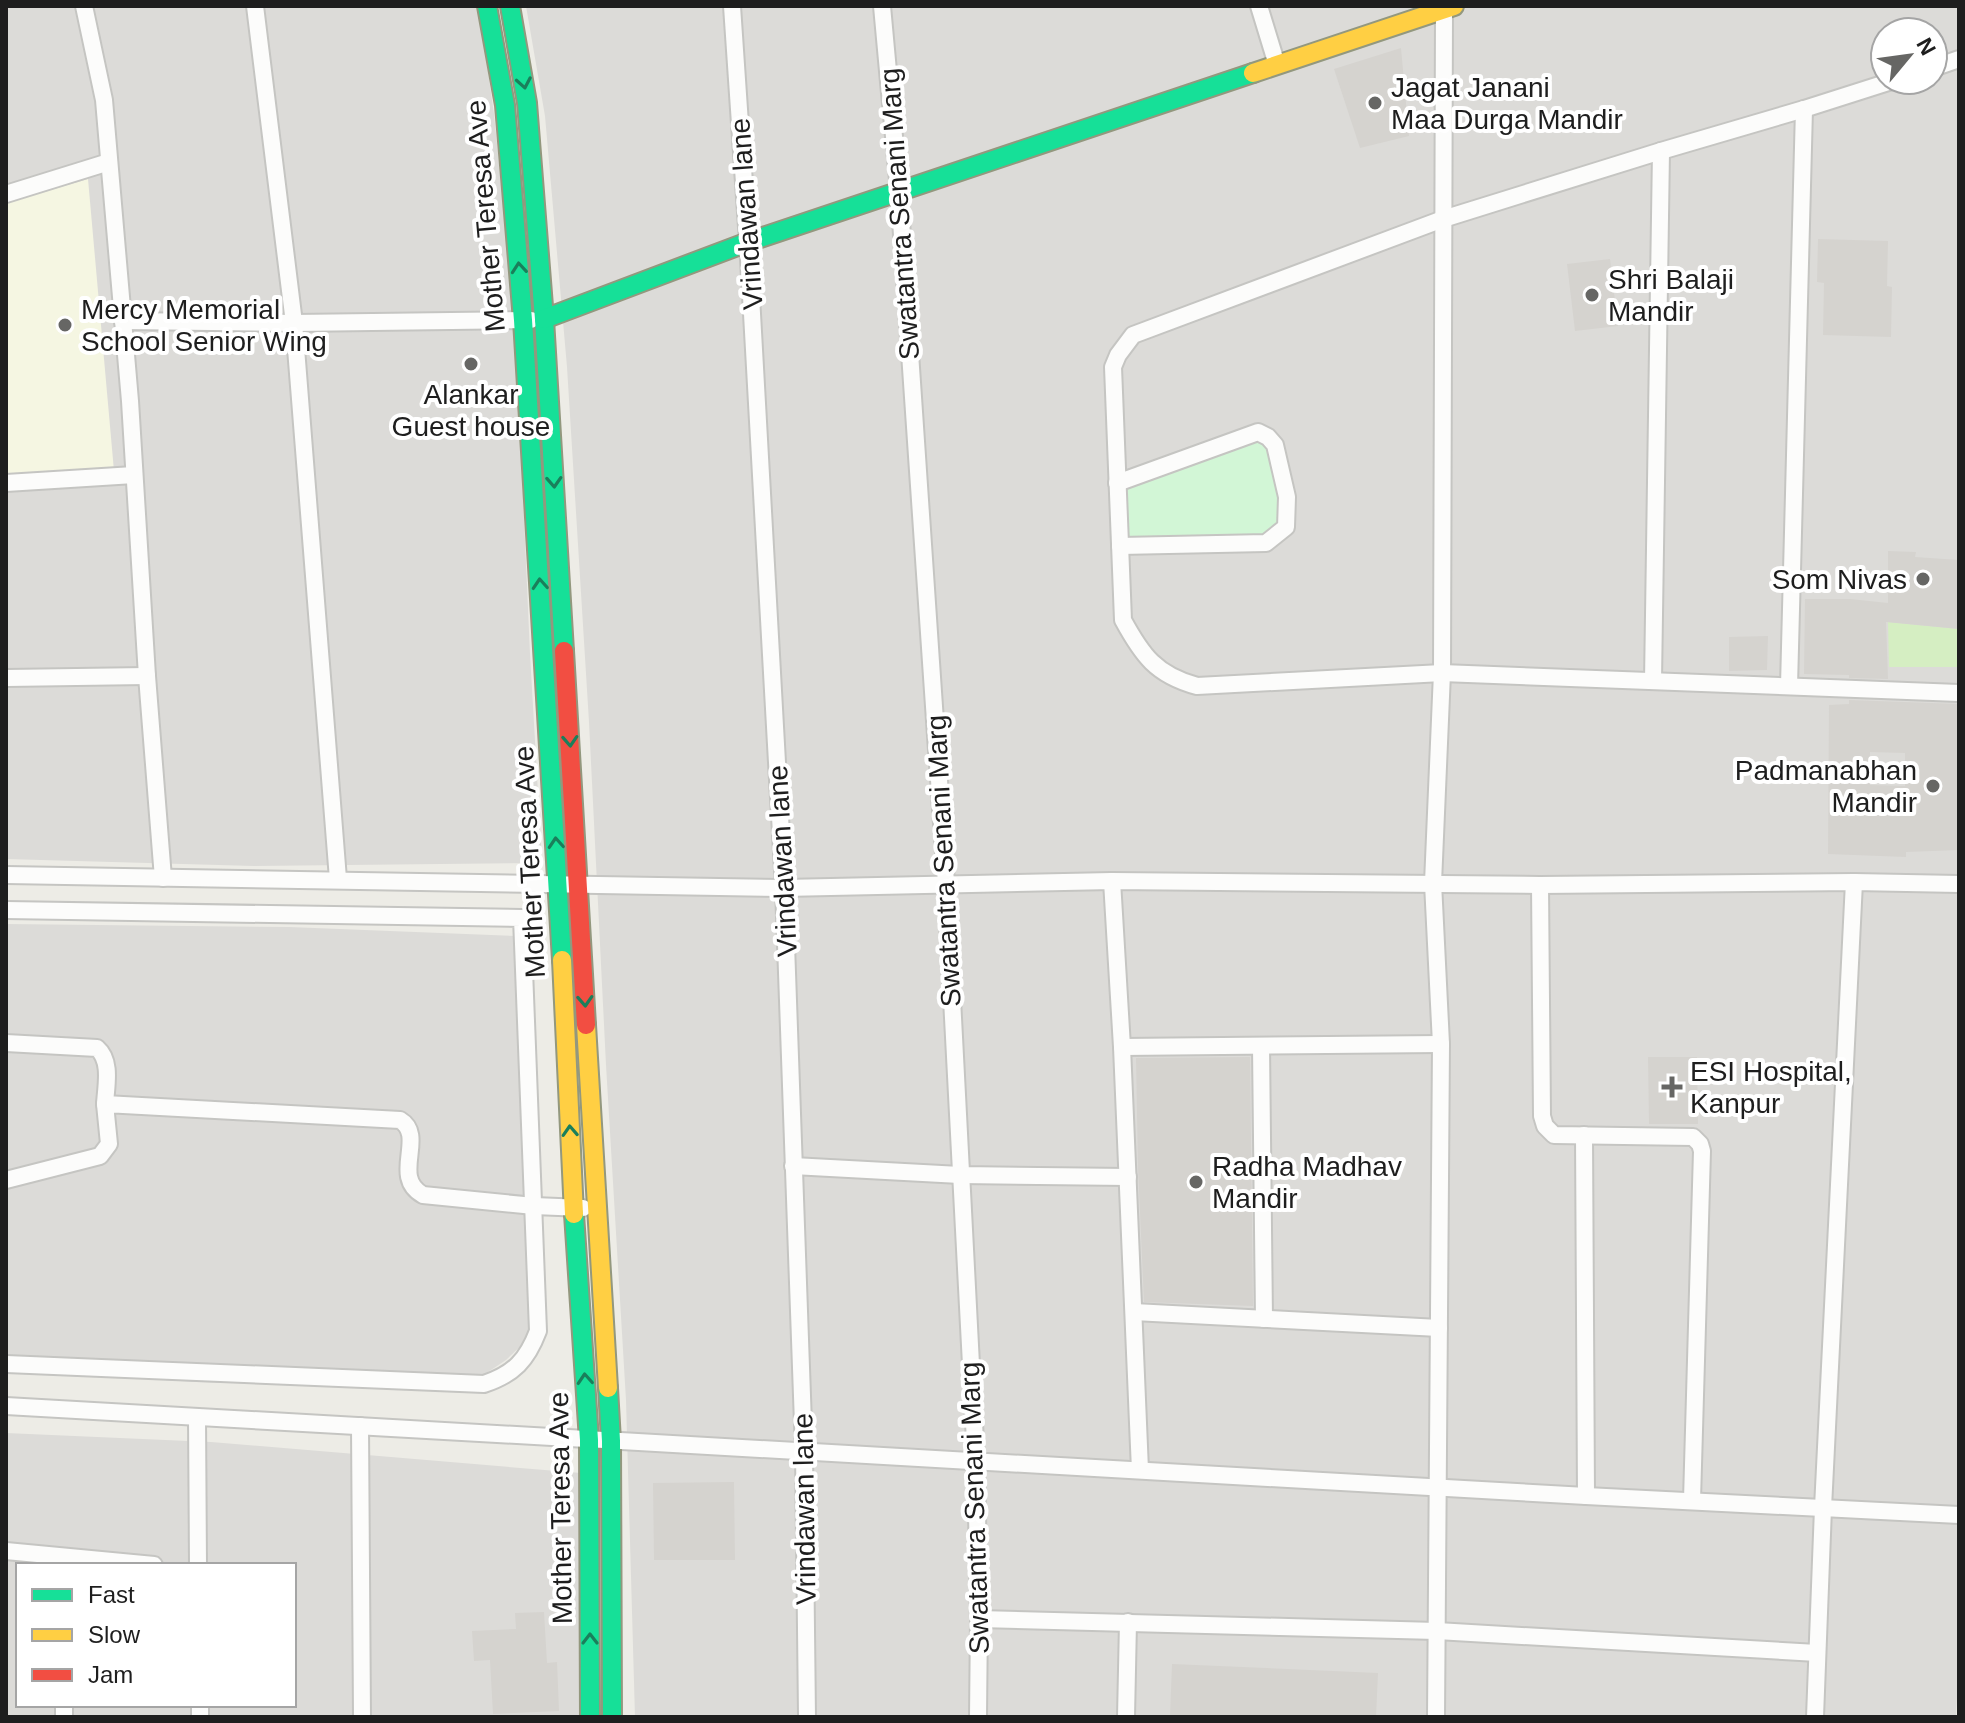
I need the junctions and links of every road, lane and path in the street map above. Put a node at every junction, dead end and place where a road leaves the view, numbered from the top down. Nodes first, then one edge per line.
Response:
1 (84, 6) edge
2 (255, 6) edge
3 (487, 6) edge
4 (510, 6) edge
5 (732, 6) edge
6 (882, 6) edge
7 (1259, 6) edge
8 (1449, 8) edge
9 (1277, 65) junction
10 (1869, 88) edge
11 (1804, 109) junction
12 (1661, 151) junction
13 (109, 162) junction
14 (899, 191) junction
15 (6, 194) edge
16 (1443, 219) junction
17 (748, 242) junction
18 (544, 319) junction
19 (523, 320) junction
20 (123, 321) junction
21 (294, 323) junction
22 (134, 475) junction
23 (6, 483) edge
24 (1117, 483) junction
25 (1120, 546) junction
26 (1442, 673) junction
27 (147, 676) junction
28 (6, 678) edge
29 (1653, 681) junction
30 (1789, 686) junction
31 (1959, 693) edge
32 (6, 875) edge
33 (163, 878) junction
34 (338, 879) junction
35 (1112, 881) junction
36 (1854, 882) junction
37 (946, 883) junction
38 (1433, 883) junction
39 (1959, 884) edge
40 (568, 885) junction
41 (1540, 885) junction
42 (784, 888) junction
43 (6, 910) edge
44 (6, 1043) edge
45 (1441, 1044) junction
46 (1261, 1046) junction
47 (1122, 1047) junction
48 (105, 1104) junction
49 (1584, 1135) junction
50 (793, 1166) junction
51 (960, 1175) junction
52 (1128, 1177) junction
53 (6, 1180) edge
54 (534, 1206) junction
55 (597, 1207) junction
56 (574, 1209) junction
57 (1134, 1312) junction
58 (1264, 1319) junction
59 (1439, 1328) junction
60 (6, 1364) edge
61 (6, 1406) edge
62 (197, 1417) junction
63 (360, 1426) junction
64 (589, 1440) junction
65 (611, 1441) junction
66 (804, 1452) junction
67 (976, 1461) junction
68 (1140, 1470) junction
69 (1439, 1486) junction
70 (1586, 1496) junction
71 (1692, 1500) junction
72 (1823, 1508) junction
73 (1959, 1515) edge
74 (6, 1551) edge
75 (62, 1561) edge
76 (108, 1563) edge
77 (198, 1563) edge
78 (979, 1619) junction
79 (1128, 1622) junction
80 (1437, 1631) junction
81 (1817, 1653) junction
82 (362, 1717) edge
83 (590, 1717) edge
84 (612, 1717) edge
85 (807, 1717) edge
86 (978, 1717) edge
87 (1126, 1717) edge
88 (1436, 1717) edge
89 (1815, 1717) edge

1 - 13 street
2 - 21 street
19 -> 3 street, Mother Teresa Ave
4 -> 18 street
5 - 17 street, Vrindawan lane
6 - 14 street, Swatantra Senani Marg
7 - 9 street
8 - 9 street
8 - 16 street
9 - 14 street
10 - 11 street
11 - 12 street
11 - 30 street
12 - 16 street
12 - 29 street
13 - 15 street
13 - 20 street
14 - 17 street
14 - 37 street, Swatantra Senani Marg
16 - 24 street
16 - 26 street
17 - 18 street
17 - 42 street, Vrindawan lane
18 - 19 street
18 -> 40 street
19 - 21 street
40 -> 19 street, Mother Teresa Ave
20 - 21 street
20 - 22 street
21 - 34 street
22 - 23 street
22 - 27 street
24 - 25 street
24 - 25 street
25 - 26 street
26 - 29 street
26 - 38 street
27 - 28 street
27 - 33 street
29 - 30 street
30 - 31 street
32 - 33 street
33 - 34 street
34 - 40 street
35 - 37 street
35 - 38 street
35 - 47 street
36 - 39 street
36 - 41 street
36 - 72 street
37 - 42 street
37 - 51 street, Swatantra Senani Marg
38 - 41 street
38 - 45 street
40 - 42 street
40 -> 55 street
56 -> 40 street, Mother Teresa Ave
41 - 49 street
42 - 50 street, Vrindawan lane
43 - 54 street
44 - 48 street
45 - 46 street
45 - 59 street
46 - 47 street
46 - 58 street
47 - 52 street
48 - 53 street
48 - 54 street
49 - 70 street
49 - 71 street
50 - 51 street
50 - 66 street, Vrindawan lane
51 - 52 street
51 - 67 street, Swatantra Senani Marg
52 - 57 street
54 - 56 street
54 - 60 street
55 - 56 street
55 - 65 street
64 -> 56 street, Mother Teresa Ave
57 - 58 street
57 - 68 street
58 - 59 street
59 - 69 street
61 - 62 street
62 - 63 street
62 - 77 street
63 - 64 street
63 - 82 street
64 - 65 street
83 -> 64 street, Mother Teresa Ave
65 - 66 street
65 - 84 street
66 - 67 street
66 - 85 street, Vrindawan lane
67 - 68 street
67 - 78 street, Swatantra Senani Marg
68 - 69 street
69 - 70 street
69 - 80 street
70 - 71 street
71 - 72 street
72 - 73 street
72 - 81 street
74 - 75 street
75 - 76 street
78 - 79 street
78 - 86 street, Swatantra Senani Marg
79 - 80 street
79 - 87 street
80 - 81 street
80 - 88 street
81 - 89 street

